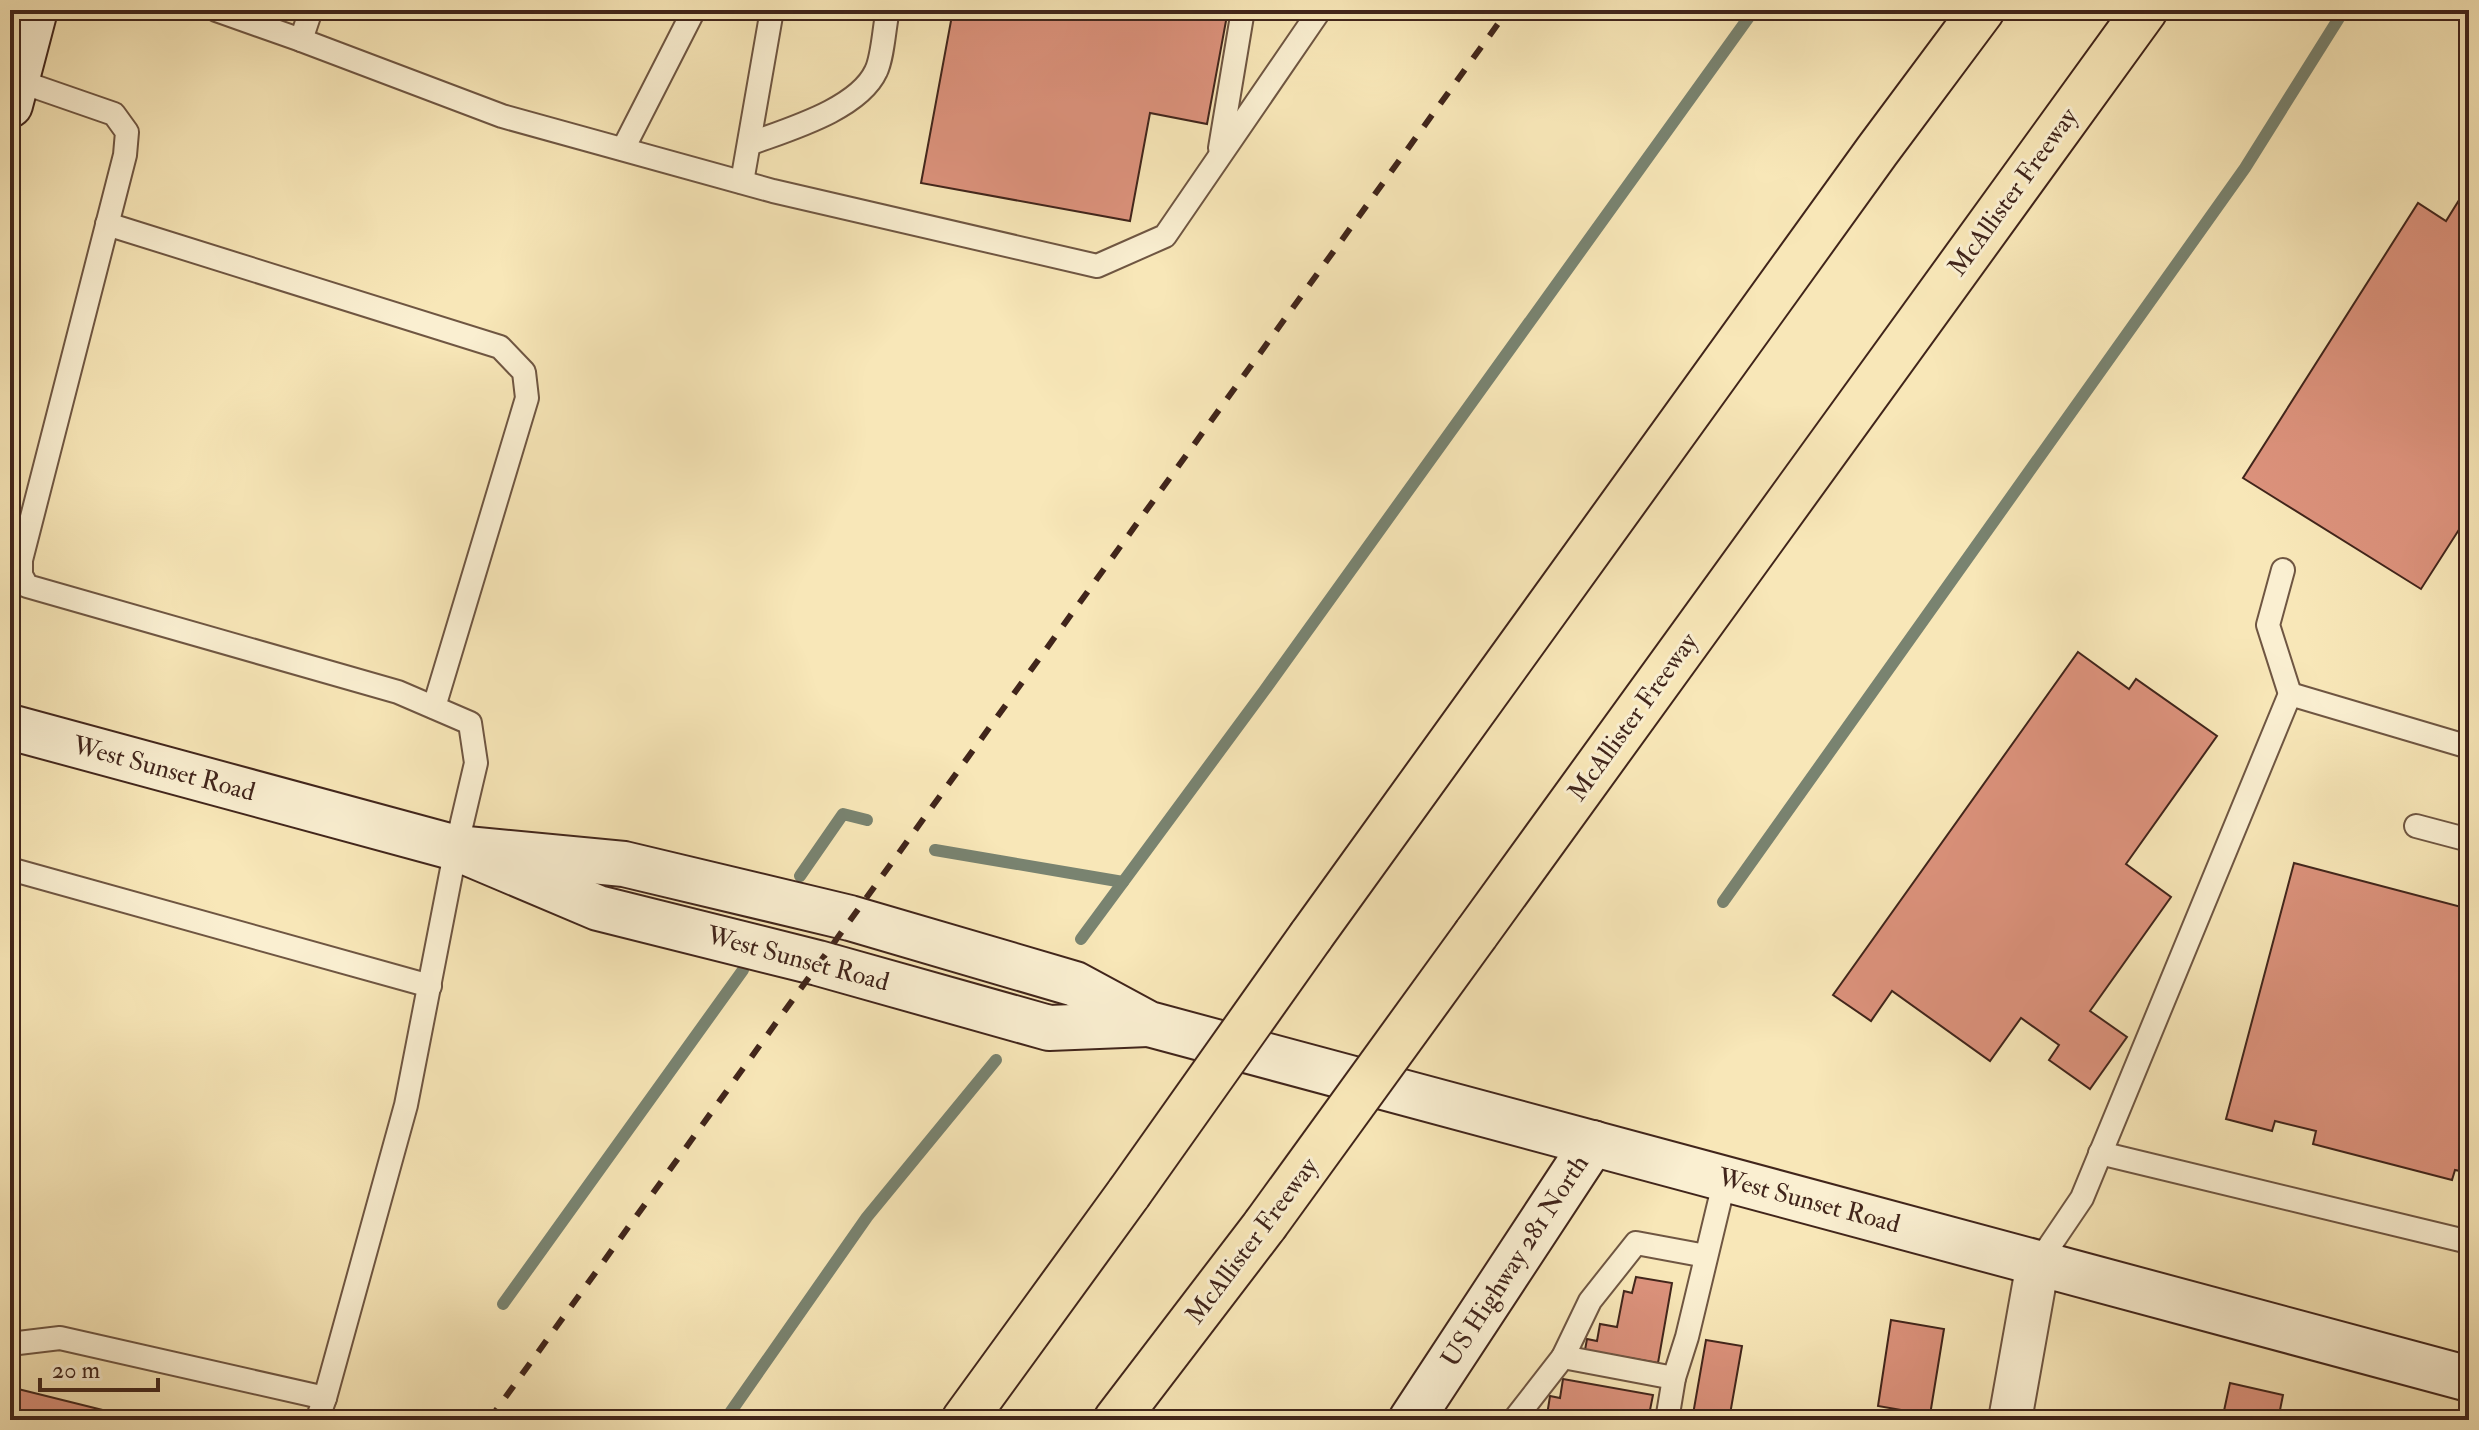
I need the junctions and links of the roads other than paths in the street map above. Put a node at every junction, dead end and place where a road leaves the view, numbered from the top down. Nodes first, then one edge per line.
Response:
1 (35, 10) edge
2 (216, 10) edge
3 (311, 10) edge
4 (694, 10) edge
5 (772, 10) edge
6 (888, 10) edge
7 (1243, 10) edge
8 (1320, 10) edge
9 (1982, 10) edge
10 (2145, 10) edge
11 (301, 40) junction
12 (13, 93) edge
13 (749, 144) junction
14 (623, 149) junction
15 (1219, 157) junction
16 (742, 182) junction
17 (107, 224) junction
18 (2283, 570) dead end
19 (2290, 694) junction
20 (434, 707) junction
21 (10, 727) edge
22 (2469, 747) edge
23 (2416, 826) dead end
24 (2469, 840) edge
25 (456, 848) junction
26 (10, 869) edge
27 (430, 986) junction
28 (1593, 1143) junction
29 (2100, 1153) junction
30 (1725, 1179) junction
31 (1265, 1225) junction
32 (2469, 1242) edge
33 (1706, 1256) junction
34 (2038, 1263) junction
35 (10, 1344) edge
36 (1563, 1357) junction
37 (1674, 1378) junction
38 (2469, 1379) edge
39 (325, 1398) junction
40 (317, 1420) edge
41 (964, 1420) edge
42 (1116, 1420) edge
43 (1145, 1420) edge
44 (1411, 1420) edge
45 (1514, 1420) edge
46 (1667, 1420) edge
47 (2010, 1420) edge

1 - 12 main road
2 - 11 lane
3 - 11 lane
4 - 14 lane
5 - 13 lane
6 - 13 lane
7 - 15 lane
8 - 15 lane
9 - 41 highway, bridge
10 - 31 highway, McAllister Freeway, bridge
11 - 14 lane
12 - 17 lane
13 - 16 lane
14 - 16 lane
15 - 16 lane
17 - 20 lane
17 - 20 lane
18 - 19 lane
19 - 22 lane
19 - 29 lane
20 - 25 lane
21 - 25 main road, West Sunset Road
23 - 24 lane
25 - 27 lane
25 - 28 main road, West Sunset Road
26 - 27 lane
27 - 39 lane
28 - 30 main road, West Sunset Road
28 - 44 main road, US Highway 281 North
29 - 32 lane
29 - 34 lane
30 - 33 lane
30 - 34 main road, West Sunset Road
31 - 42 highway, McAllister Freeway
31 - 43 highway
33 - 36 lane
33 - 37 lane
34 - 38 main road, West Sunset Road
34 - 47 street
35 - 39 lane
36 - 37 lane
36 - 45 lane
37 - 46 lane
39 - 40 lane

